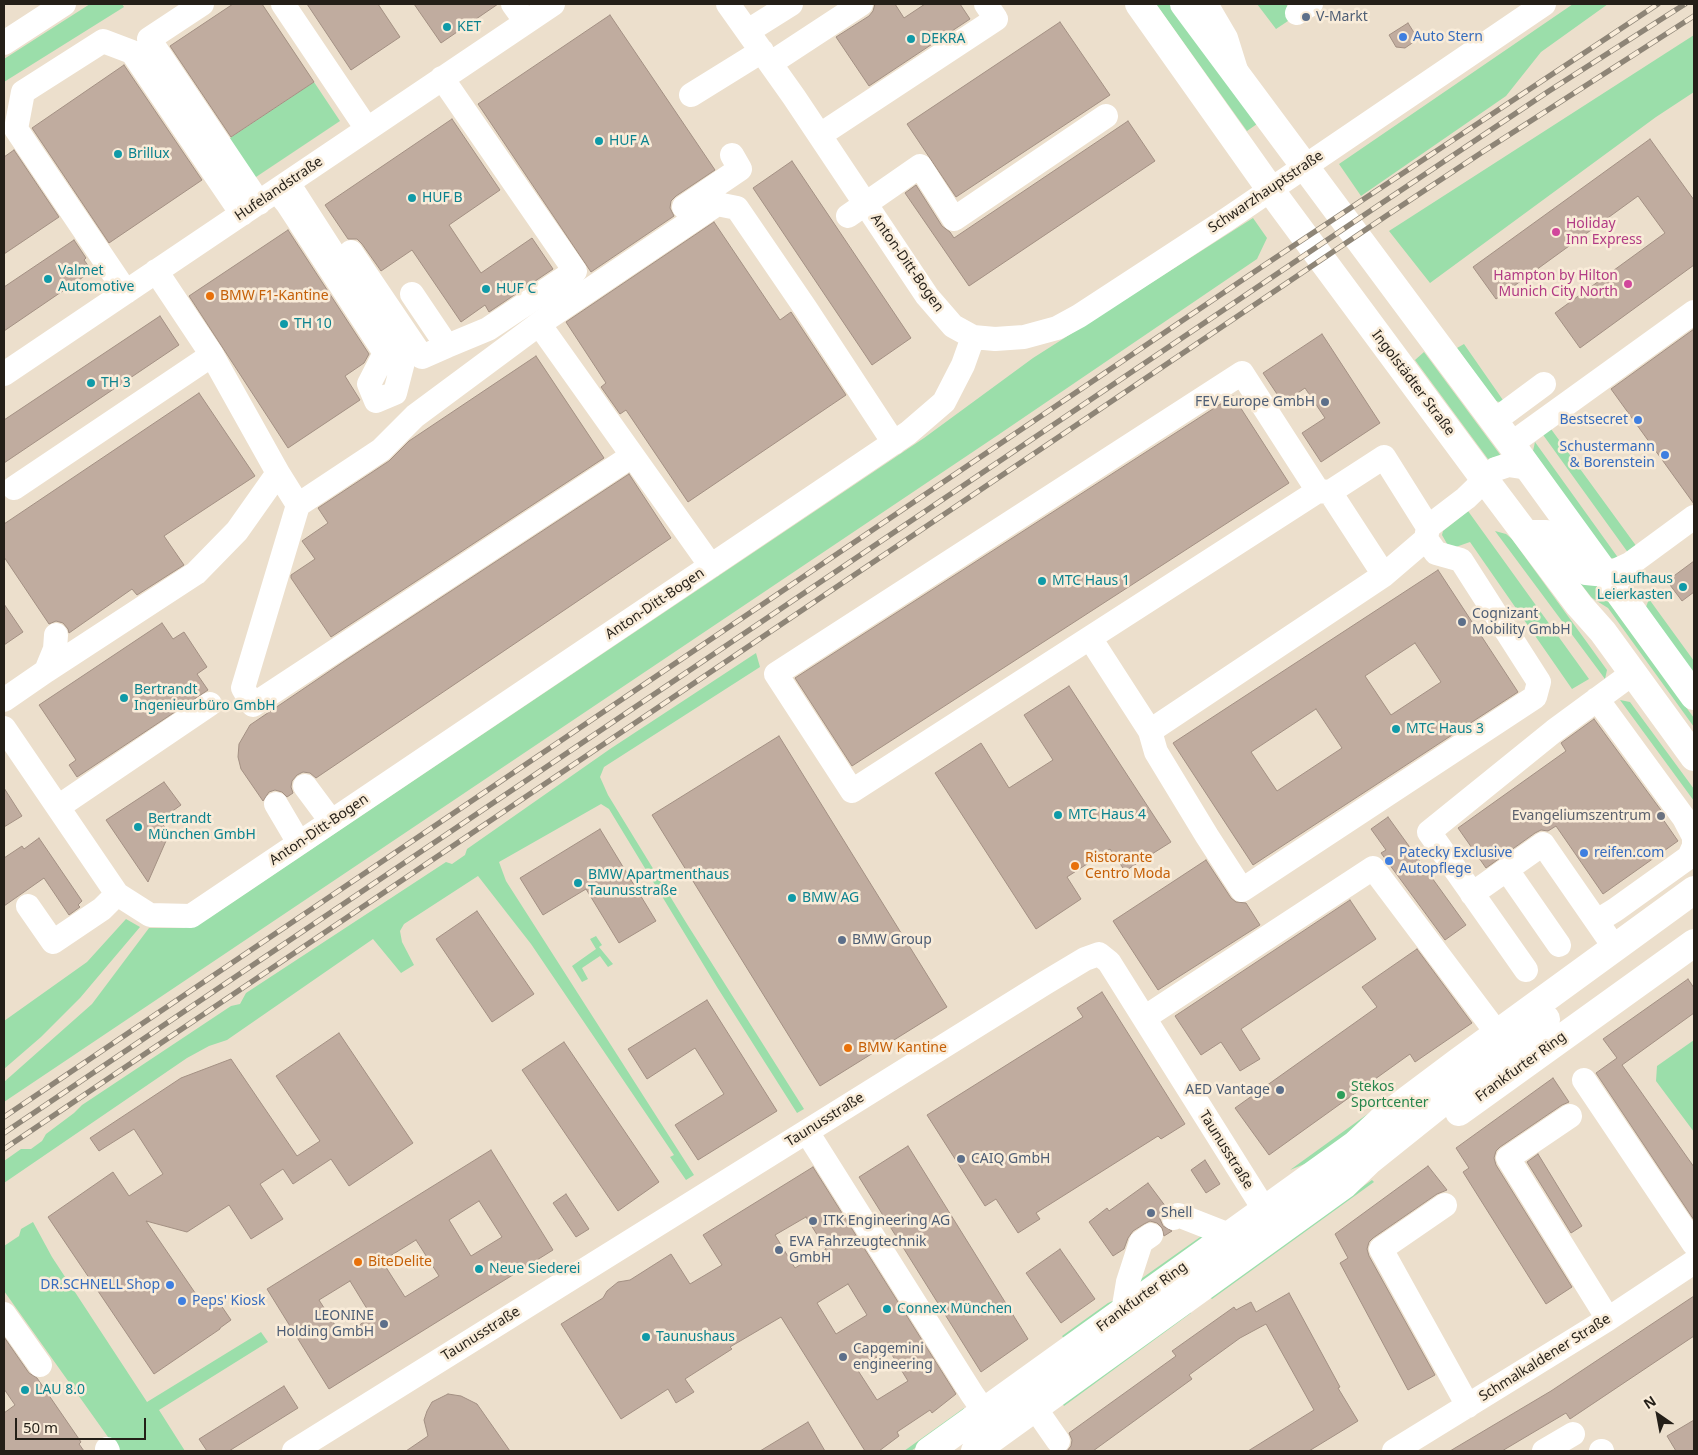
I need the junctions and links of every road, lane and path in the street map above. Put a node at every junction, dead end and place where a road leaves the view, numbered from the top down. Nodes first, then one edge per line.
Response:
1 (64, 4) edge
2 (202, 4) edge
3 (283, 4) edge
4 (553, 4) edge
5 (728, 4) edge
6 (791, 4) edge
7 (861, 4) edge
8 (986, 4) edge
9 (1139, 4) edge
10 (1184, 4) edge
11 (1206, 4) edge
12 (1544, 4) edge
13 (520, 13) edge
14 (748, 31) junction
15 (4, 43) edge
16 (766, 57) junction
17 (1237, 74) junction
18 (442, 78) junction
19 (691, 95) dead end
20 (1106, 116) dead end
21 (367, 129) junction
22 (820, 135) junction
23 (732, 155) dead end
24 (273, 193) junction
25 (856, 209) junction
26 (156, 271) junction
27 (575, 271) junction
28 (126, 292) junction
29 (412, 294) dead end
30 (1694, 312) edge
31 (539, 324) junction
32 (973, 337) junction
33 (447, 346) junction
34 (212, 355) junction
35 (4, 374) edge
36 (1544, 384) dead end
37 (1494, 421) junction
38 (894, 443) junction
39 (1511, 444) junction
40 (632, 456) junction
41 (1528, 468) junction
42 (278, 473) junction
43 (1485, 480) junction
44 (14, 488) dead end
45 (1324, 491) junction
46 (298, 505) junction
47 (1687, 522) edge
48 (1525, 532) junction
49 (1427, 533) junction
50 (711, 566) junction
51 (1606, 574) junction
52 (1384, 575) junction
53 (56, 635) dead end
54 (1090, 638) junction
55 (46, 671) junction
56 (1633, 673) junction
57 (1694, 696) edge
58 (1597, 699) junction
59 (4, 700) edge
60 (210, 704) dead end
61 (4, 728) edge
62 (1150, 731) junction
63 (1694, 757) edge
64 (305, 786) dead end
65 (280, 801) dead end
66 (58, 807) junction
67 (331, 821) junction
68 (304, 840) junction
69 (1506, 870) junction
70 (117, 894) junction
71 (1472, 894) junction
72 (1693, 898) edge
73 (28, 906) dead end
74 (1596, 921) junction
75 (1694, 943) edge
76 (1559, 945) dead end
77 (1616, 948) junction
78 (1526, 970) dead end
79 (1144, 1018) junction
80 (1546, 1019) junction
81 (1497, 1033) junction
82 (1584, 1080) dead end
83 (1570, 1116) dead end
84 (807, 1132) junction
85 (1356, 1144) junction
86 (1344, 1185) junction
87 (1445, 1205) dead end
88 (1264, 1209) junction
89 (1174, 1218) dead end
90 (1151, 1235) dead end
91 (1229, 1235) junction
92 (1694, 1244) edge
93 (1694, 1262) edge
94 (1123, 1312) junction
95 (4, 1314) edge
96 (1608, 1319) junction
97 (40, 1365) dead end
98 (1468, 1406) junction
99 (1035, 1408) junction
100 (984, 1411) junction
101 (1573, 1434) dead end
102 (1058, 1440) dead end
103 (294, 1451) edge
104 (929, 1451) edge
105 (975, 1451) edge
106 (1395, 1451) edge
107 (1544, 1451) edge

1 - 15 street
2 - 24 street
3 - 21 street
4 - 13 street, Hufelandstraße
5 - 14 street, Anton-Ditt-Bogen
6 - 14 street
7 - 16 street
8 - 22 street
9 - 43 main road, Ingolstädter Straße
10 - 17 main road
11 - 17 street
12 - 32 street, Schwarzhauptstraße
13 - 18 street, Hufelandstraße
14 - 16 street, Anton-Ditt-Bogen
16 - 19 street
16 - 22 street, Anton-Ditt-Bogen
17 - 37 main road
18 - 21 street, Hufelandstraße
18 - 27 street
20 - 25 street
21 - 24 street, Hufelandstraße
22 - 25 street, Anton-Ditt-Bogen
23 - 27 street
24 - 24 street
24 - 26 street, Hufelandstraße
24 - 28 street
24 - 33 street
25 - 32 street, Anton-Ditt-Bogen
26 - 28 street, Hufelandstraße
26 - 34 street
27 - 33 street
28 - 35 street, Hufelandstraße
29 - 33 street
30 - 39 street
31 - 38 street
31 - 40 street
31 - 46 street
32 - 38 street, Anton-Ditt-Bogen
34 - 42 street
34 - 44 street
36 - 37 street
37 - 39 main road
38 - 50 street, Anton-Ditt-Bogen
39 - 41 main road
40 - 46 street
40 - 50 street
41 - 43 street
41 - 51 main road
42 - 46 street
42 - 55 street
43 - 48 main road, Ingolstädter Straße
43 - 49 street
45 - 49 street
45 - 52 street
45 - 54 street
45 - 54 street
47 - 51 street
48 - 51 street
48 - 56 main road, Ingolstädter Straße
49 - 52 street
49 - 62 street
50 - 67 street, Anton-Ditt-Bogen
51 - 57 main road
52 - 62 street
53 - 55 street
54 - 62 street
55 - 59 street
56 - 58 street
56 - 63 main road, Ingolstädter Straße
58 - 71 street
58 - 74 street
60 - 66 street
61 - 66 street, Anton-Ditt-Bogen
64 - 67 street
65 - 68 street
66 - 70 street, Anton-Ditt-Bogen
67 - 68 street, Anton-Ditt-Bogen
68 - 70 street, Anton-Ditt-Bogen
69 - 71 street
69 - 74 street
69 - 76 street
70 - 73 street
71 - 78 street
72 - 77 main road, Frankfurter Ring
72 - 80 main road, Frankfurter Ring
74 - 77 street
75 - 86 main road, Frankfurter Ring
77 - 81 main road, Frankfurter Ring
79 - 81 street
79 - 84 street, Taunusstraße
79 - 88 street, Taunusstraße
80 - 85 main road, Frankfurter Ring
80 - 86 main road, Frankfurter Ring
81 - 85 main road, Frankfurter Ring
82 - 92 street
83 - 96 street
84 - 100 street
84 - 103 street, Taunusstraße
85 - 88 main road, Frankfurter Ring
86 - 99 main road, Frankfurter Ring
87 - 98 street
88 - 91 main road, Frankfurter Ring
89 - 91 street
90 - 94 street
91 - 94 main road, Frankfurter Ring
93 - 96 street, Schmalkaldener Straße
94 - 100 main road, Frankfurter Ring
95 - 97 street
96 - 98 street, Schmalkaldener Straße
98 - 106 street, Schmalkaldener Straße
99 - 102 street
99 - 105 main road, Frankfurter Ring
100 - 104 main road, Frankfurter Ring
101 - 107 street

